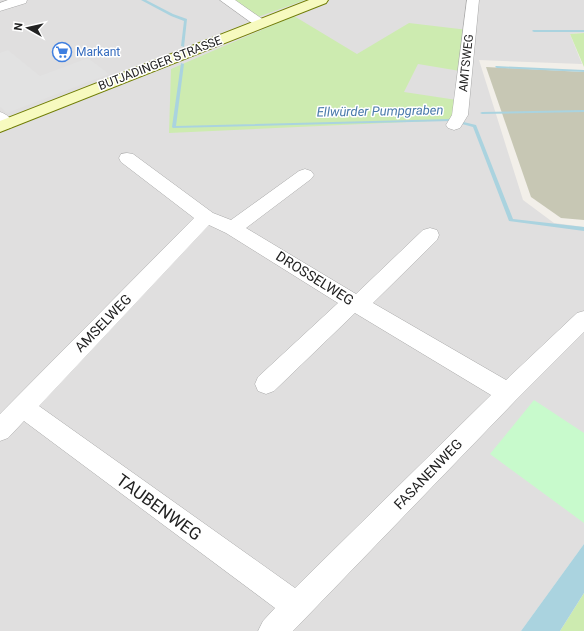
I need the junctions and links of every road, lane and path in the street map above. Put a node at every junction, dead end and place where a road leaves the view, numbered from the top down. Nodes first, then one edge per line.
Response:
1 (20, 0) edge
2 (226, 0) edge
3 (321, 0) edge
4 (473, 0) edge
5 (0, 7) edge
6 (261, 23) junction
7 (457, 120) dead end
8 (2, 123) edge
9 (127, 158) dead end
10 (305, 175) dead end
11 (206, 217) junction
12 (233, 228) junction
13 (430, 235) dead end
14 (355, 303) junction
15 (584, 319) edge
16 (266, 384) dead end
17 (508, 393) junction
18 (22, 407) junction
19 (0, 430) edge
20 (297, 607) junction
21 (273, 631) edge

1 - 5 street
2 - 6 street
3 - 6 main road, BUTJADINGER STRASSE
4 - 7 street, AMTSWEG
6 - 8 main road, BUTJADINGER STRASSE
9 - 11 street, DROSSELWEG
10 - 12 street
11 - 12 street, DROSSELWEG
11 - 18 street, AMSELWEG
12 - 14 street, DROSSELWEG
13 - 14 street
14 - 16 street
14 - 17 street, DROSSELWEG
15 - 17 street, FASANENWEG
17 - 20 street, FASANENWEG
18 - 19 street, AMSELWEG
18 - 20 street, TAUBENWEG
20 - 21 street, FASANENWEG

